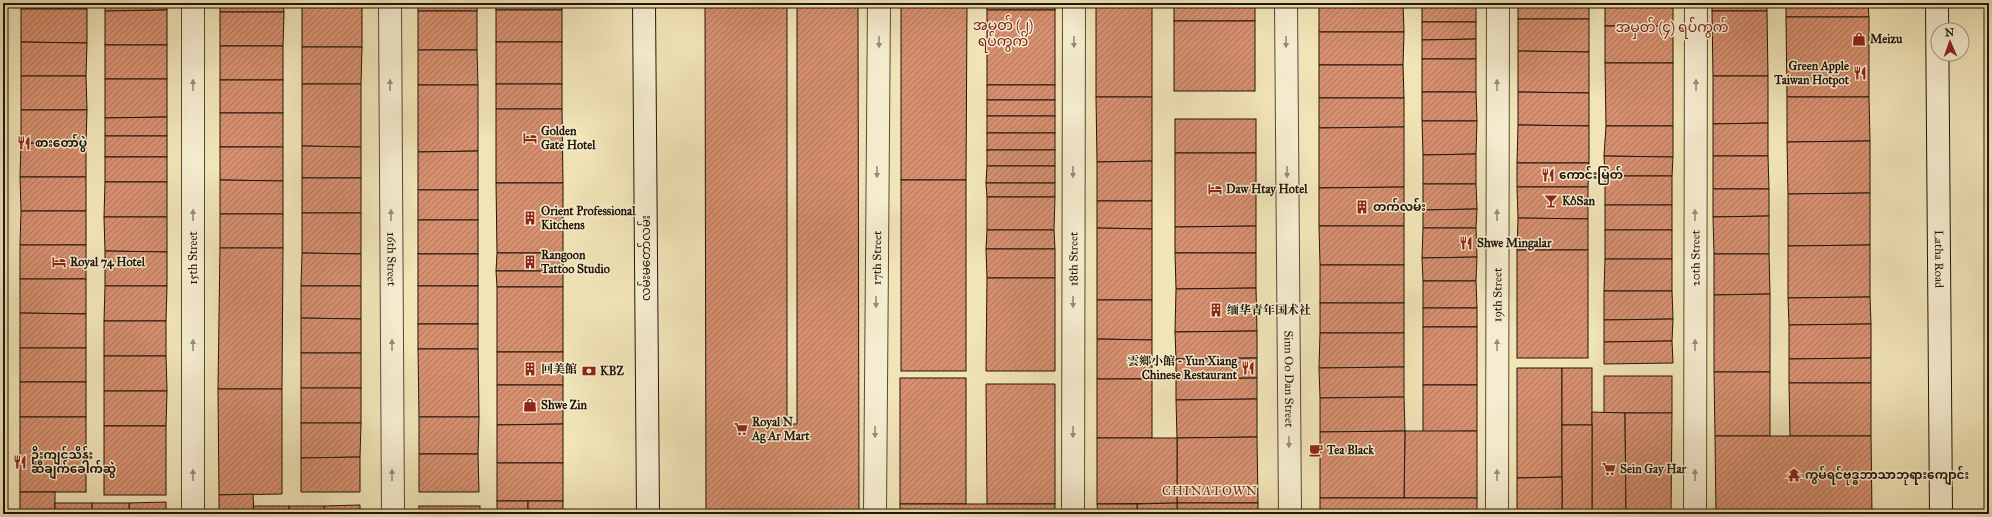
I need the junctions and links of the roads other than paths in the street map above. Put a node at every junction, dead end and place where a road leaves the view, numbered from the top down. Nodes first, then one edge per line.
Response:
1 (193, 3) edge
2 (390, 3) edge
3 (644, 3) edge
4 (879, 3) edge
5 (1074, 3) edge
6 (1286, 3) edge
7 (1498, 3) edge
8 (1696, 3) edge
9 (1937, 3) edge
10 (193, 514) edge
11 (393, 514) edge
12 (648, 514) edge
13 (874, 514) edge
14 (1073, 514) edge
15 (1290, 514) edge
16 (1497, 514) edge
17 (1695, 514) edge
18 (1941, 514) edge

10 -> 1 street, 15th Street
11 -> 2 street, 16th Street
3 - 12 street, လမ်းမတော်လမ်း
4 -> 13 street, 17th Street
5 -> 14 street, 18th Street
6 -> 15 street, Sinn Oo Dan Street
16 -> 7 street, 19th Street
17 -> 8 street, 20th Street
9 - 18 street, Latha Road

